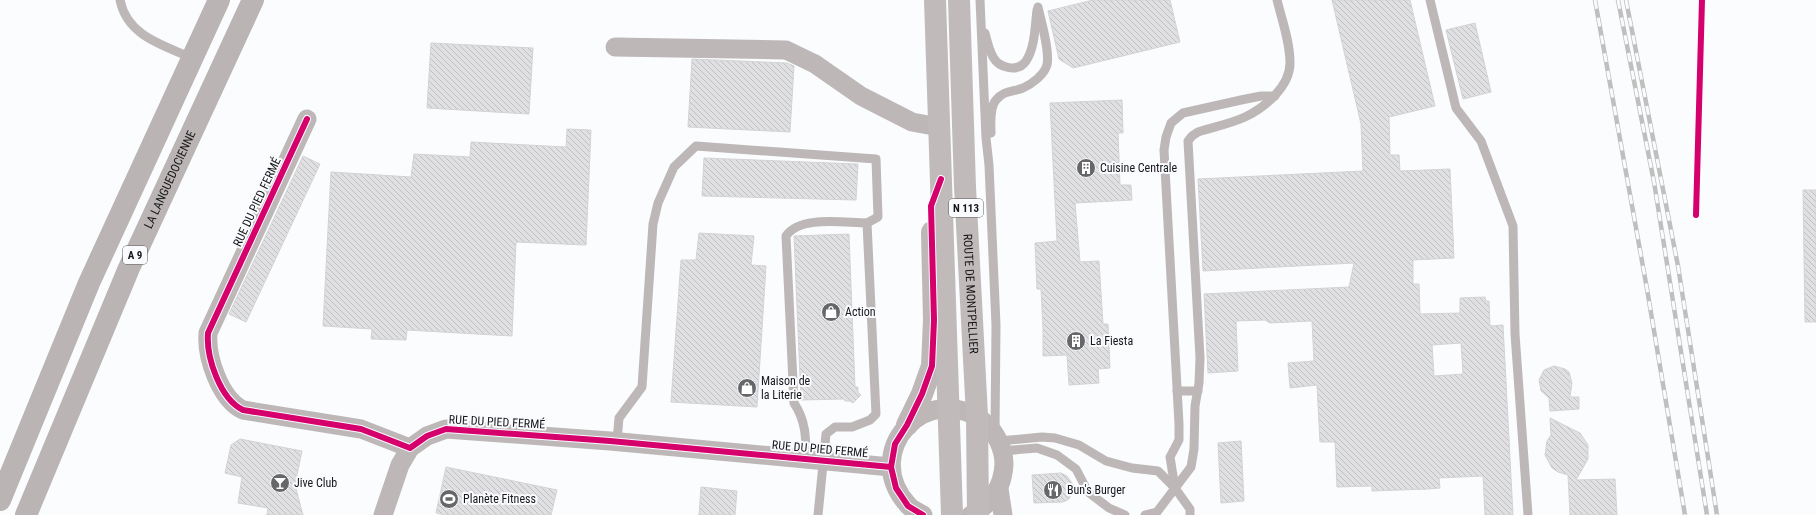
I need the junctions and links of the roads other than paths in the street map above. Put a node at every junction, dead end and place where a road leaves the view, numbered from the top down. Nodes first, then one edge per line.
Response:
1 (120, 0) edge
2 (218, 0) edge
3 (253, 0) edge
4 (935, 0) edge
5 (959, 0) edge
6 (980, 0) edge
7 (1277, 0) edge
8 (1430, 0) edge
9 (982, 24) junction
10 (615, 47) dead end
11 (192, 58) junction
12 (1275, 96) junction
13 (307, 119) dead end
14 (939, 126) junction
15 (989, 165) junction
16 (941, 179) junction
17 (867, 223) junction
18 (1177, 391) junction
19 (1198, 391) junction
20 (950, 409) junction
21 (977, 416) junction
22 (907, 425) junction
23 (617, 441) junction
24 (999, 442) junction
25 (410, 448) junction
26 (815, 459) junction
27 (891, 466) junction
28 (1175, 488) junction
29 (999, 489) junction
30 (0, 500) edge
31 (916, 512) edge
32 (976, 514) edge
33 (26, 515) edge
34 (383, 515) edge
35 (818, 515) edge
36 (952, 515) edge
37 (1003, 515) edge
38 (1125, 515) edge
39 (1145, 515) edge
40 (1190, 515) edge
41 (1528, 515) edge

1 - 11 lane
2 - 11 highway, A 9
3 - 33 highway, LA LANGUEDOCIENNE / A 9
4 - 14 main road, ROUTE DE MONTPELLIER / N 113
5 - 21 main road, ROUTE DE MONTPELLIER / N 113
6 - 9 lane
7 - 12 lane
8 - 41 lane
9 - 15 lane
9 - 15 lane
10 - 14 street
11 - 30 highway, A 9
12 - 18 lane
12 - 19 lane
13 - 25 street, RUE DU PIED FERMÉ
14 - 16 main road, ROUTE DE MONTPELLIER / N 113
15 - 24 lane
16 - 20 main road, ROUTE DE MONTPELLIER / N 113
16 - 22 street
17 - 23 lane
17 - 26 lane
17 - 26 lane
18 - 19 lane
18 - 28 lane
19 - 28 lane
20 - 21 street
20 - 22 street
20 - 36 main road, ROUTE DE MONTPELLIER / N 113
21 - 24 street
21 - 32 main road, ROUTE DE MONTPELLIER / N 113
22 - 27 street
23 - 25 street, RUE DU PIED FERMÉ
23 - 26 street, RUE DU PIED FERMÉ
24 - 28 lane
24 - 29 street
24 - 38 lane
25 - 34 street
26 - 27 street, RUE DU PIED FERMÉ
26 - 35 lane
27 - 31 street
28 - 39 lane
28 - 40 lane
29 - 32 street
29 - 37 street

